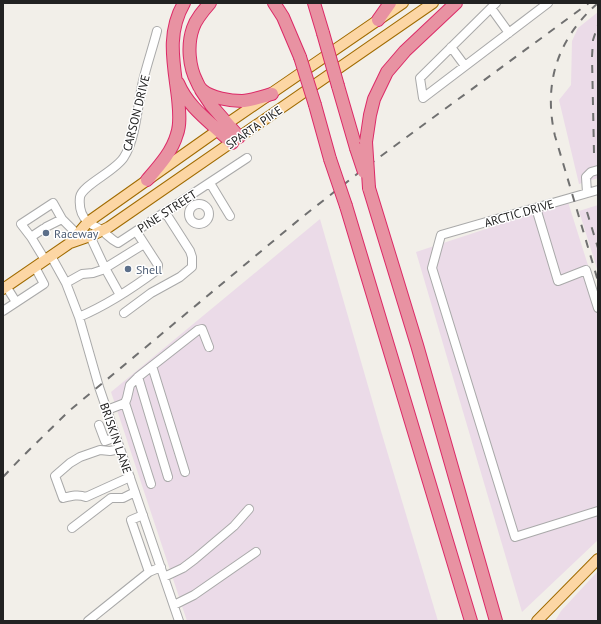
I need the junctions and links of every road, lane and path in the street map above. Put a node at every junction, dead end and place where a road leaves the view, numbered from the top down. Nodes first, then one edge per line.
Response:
1 (184, 3) edge
2 (210, 3) edge
3 (274, 3) edge
4 (285, 3) edge
5 (314, 3) edge
6 (317, 3) edge
7 (390, 3) edge
8 (403, 3) edge
9 (433, 3) edge
10 (456, 3) edge
11 (548, 3) edge
12 (494, 5) edge
13 (378, 20) junction
14 (157, 31) dead end
15 (323, 33) junction
16 (509, 33) junction
17 (451, 47) junction
18 (300, 57) junction
19 (465, 66) junction
20 (175, 74) junction
21 (201, 89) junction
22 (272, 94) junction
23 (223, 127) junction
24 (235, 140) junction
25 (361, 145) junction
26 (247, 158) dead end
27 (598, 170) edge
28 (147, 180) junction
29 (210, 183) junction
30 (598, 190) edge
31 (587, 193) junction
32 (188, 197) junction
33 (193, 207) dead end
34 (536, 208) junction
35 (165, 212) junction
36 (230, 216) dead end
37 (62, 219) junction
38 (88, 222) junction
39 (103, 231) junction
40 (136, 231) junction
41 (77, 234) junction
42 (90, 236) junction
43 (31, 237) junction
44 (70, 243) junction
45 (144, 244) junction
46 (48, 258) junction
47 (35, 267) junction
48 (105, 268) junction
49 (66, 283) junction
50 (5, 287) edge
51 (120, 295) junction
52 (16, 302) junction
53 (598, 308) edge
54 (3, 311) edge
55 (124, 313) dead end
56 (79, 317) junction
57 (209, 347) dead end
58 (152, 366) junction
59 (138, 377) junction
60 (125, 403) junction
61 (107, 410) junction
62 (99, 425) dead end
63 (116, 437) junction
64 (120, 448) junction
65 (185, 472) dead end
66 (130, 477) junction
67 (168, 477) dead end
68 (151, 484) dead end
69 (135, 492) junction
70 (249, 509) dead end
71 (598, 511) edge
72 (143, 515) junction
73 (72, 528) dead end
74 (256, 552) dead end
75 (598, 559) edge
76 (161, 567) junction
77 (148, 572) junction
78 (164, 577) junction
79 (174, 605) junction
80 (88, 621) edge
81 (179, 621) edge
82 (471, 621) edge
83 (496, 621) edge
84 (537, 621) edge

1 - 20 highway
2 - 21 highway
3 - 18 highway
4 - 18 highway
5 - 15 highway
6 - 15 highway
7 - 13 highway
8 - 13 main road, SPARTA PIKE
9 - 24 main road, SPARTA PIKE
10 - 25 highway
11 - 16 street
12 - 16 street
12 - 17 street
13 - 22 main road, SPARTA PIKE
14 - 38 street, CARSON DRIVE
15 - 25 highway, bridge
16 - 19 street
17 - 19 street
17 - 19 street
18 - 82 highway, bridge
20 - 23 highway
20 - 28 highway
21 - 22 highway
21 - 23 highway
22 - 23 main road, SPARTA PIKE
23 - 24 highway
23 - 28 main road, SPARTA PIKE
24 - 39 main road, SPARTA PIKE
25 - 83 highway, bridge
26 - 29 street, PINE STREET
27 - 31 street
28 - 38 main road, SPARTA PIKE
29 - 32 street, PINE STREET
29 - 36 street
30 - 31 street, ARCTIC DRIVE
31 - 34 street, ARCTIC DRIVE
32 - 33 street
32 - 35 street, PINE STREET
34 - 53 street
34 - 71 street, ARCTIC DRIVE
35 - 40 street, PINE STREET
35 - 55 street
37 - 41 street
37 - 43 street
37 - 43 street, BRISKIN LANE
38 - 39 street, PINE STREET
38 - 41 main road, SPARTA PIKE
39 - 40 street, PINE STREET
39 - 42 main road, SPARTA PIKE
40 - 45 street
41 - 44 main road, SPARTA PIKE
42 - 44 main road, SPARTA PIKE
42 - 48 street
43 - 46 street, BRISKIN LANE
44 - 46 main road, SPARTA PIKE
45 - 48 street
45 - 51 street
46 - 47 main road, SPARTA PIKE
46 - 49 street, BRISKIN LANE
47 - 50 main road, SPARTA PIKE
47 - 52 street
48 - 49 street
48 - 51 street
49 - 56 street, BRISKIN LANE
50 - 52 street
51 - 56 street
52 - 54 street
56 - 61 street, BRISKIN LANE
57 - 58 street
58 - 59 street
58 - 65 street
59 - 60 street
59 - 67 street
60 - 61 street
60 - 68 street
61 - 63 street, BRISKIN LANE
62 - 63 street
63 - 64 street, BRISKIN LANE
64 - 66 street, BRISKIN LANE
64 - 66 street
66 - 69 street, BRISKIN LANE
69 - 72 street, BRISKIN LANE
69 - 73 street
70 - 78 street
72 - 76 street, BRISKIN LANE
72 - 77 street
74 - 79 street
75 - 84 main road
76 - 77 street
76 - 78 street, BRISKIN LANE
77 - 80 street
78 - 79 street, BRISKIN LANE
79 - 81 street, BRISKIN LANE

